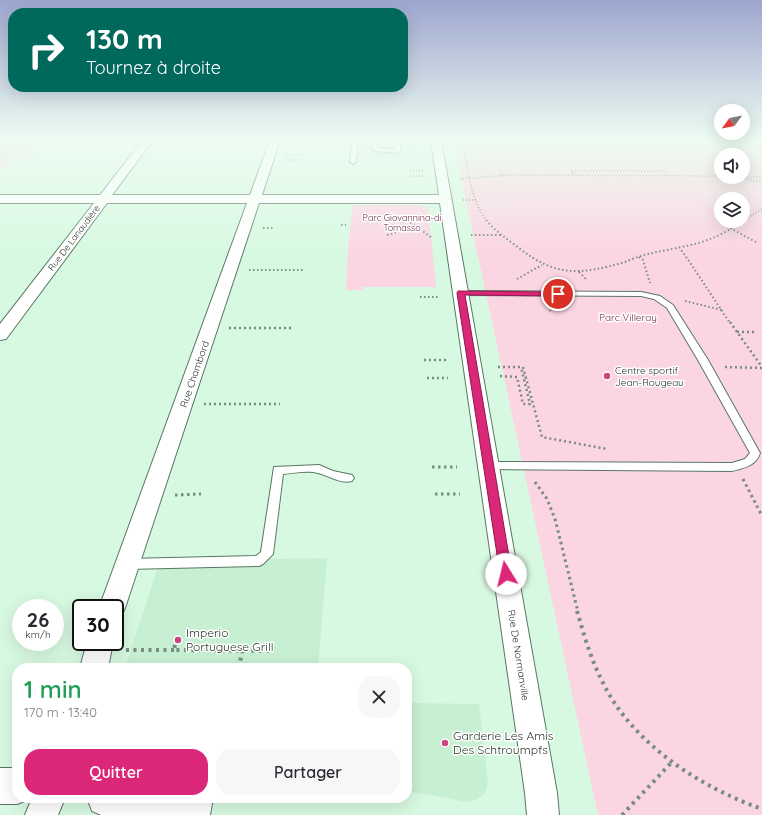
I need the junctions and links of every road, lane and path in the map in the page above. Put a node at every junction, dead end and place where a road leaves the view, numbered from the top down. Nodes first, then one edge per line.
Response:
1 (119, 178) edge
2 (262, 178) edge
3 (448, 178) edge
4 (459, 178) dead end
5 (481, 178) edge
6 (471, 179) junction
7 (750, 179) edge
8 (762, 182) edge
9 (0, 199) edge
10 (103, 199) junction
11 (255, 199) junction
12 (454, 199) junction
13 (476, 200) junction
14 (762, 209) edge
15 (399, 215) dead end
16 (750, 217) edge
17 (341, 225) dead end
18 (346, 225) dead end
19 (257, 228) dead end
20 (274, 228) dead end
21 (730, 228) joint
22 (423, 232) junction
23 (387, 235) dead end
24 (471, 235) dead end
25 (503, 235) junction
26 (432, 238) dead end
27 (756, 242) dead end
28 (679, 247) junction
29 (639, 256) junction
30 (543, 265) junction
31 (611, 265) junction
32 (614, 267) dead end
33 (244, 270) dead end
34 (304, 270) dead end
35 (512, 281) dead end
36 (651, 286) dead end
37 (461, 293) junction
38 (420, 297) dead end
39 (439, 297) dead end
40 (549, 307) dead end
41 (551, 313) dead end
42 (226, 328) dead end
43 (294, 328) dead end
44 (737, 332) junction
45 (754, 332) dead end
46 (0, 335) edge
47 (424, 360) dead end
48 (446, 360) dead end
49 (498, 367) dead end
50 (521, 367) junction
51 (722, 367) dead end
52 (762, 368) edge
53 (500, 376) dead end
54 (427, 378) dead end
55 (448, 378) dead end
56 (203, 404) dead end
57 (280, 404) dead end
58 (612, 450) dead end
59 (741, 465) junction
60 (432, 467) dead end
61 (457, 467) dead end
62 (489, 472) junction
63 (348, 478) dead end
64 (201, 494) dead end
65 (435, 494) dead end
66 (460, 494) dead end
67 (174, 495) dead end
68 (762, 516) edge
69 (127, 564) junction
70 (115, 599) edge
71 (176, 645) dead end
72 (200, 645) dead end
73 (269, 646) dead end
74 (126, 650) dead end
75 (174, 650) junction
76 (200, 650) junction
77 (98, 651) edge
78 (242, 651) junction
79 (95, 663) edge
80 (240, 663) edge
81 (672, 762) junction
82 (0, 786) edge
83 (12, 786) edge
84 (47, 803) edge
85 (130, 803) edge
86 (203, 803) edge
87 (762, 809) edge
88 (41, 815) edge
89 (191, 815) edge
90 (201, 815) edge
91 (544, 815) edge
92 (622, 815) edge

1 - 10 street, Rue De Lanaudière
2 - 11 street, Rue Chambord
3 - 12 street, Rue De Normanville
4 - 6 path
5 - 6 path
6 - 13 path
7 - 8 path
9 - 10 street
10 - 11 street
10 - 46 street, Rue De Lanaudière
11 - 12 street
11 - 69 street, Rue Chambord
12 - 13 path
12 - 37 street, Rue De Normanville
13 - 25 path
14 - 16 path
15 - 22 path
17 - 18 path
19 - 20 path
21 - 27 path
21 - 28 path
22 - 23 path
22 - 26 path
24 - 25 path
25 - 30 path
28 - 29 path
28 - 44 path
29 - 31 path
29 - 36 path
30 - 31 path
30 - 35 path
31 - 32 path
33 - 34 path
37 - 59 lane
37 - 62 street, Rue De Normanville
38 - 39 path
40 - 41 path
42 - 43 path
44 - 45 path
44 - 52 path
47 - 48 path
49 - 50 path
50 - 53 path
50 - 58 path
51 - 52 path
54 - 55 path
56 - 57 path
59 - 62 lane
59 - 68 path
60 - 61 path
62 - 81 path
62 - 91 street, Rue De Normanville
63 - 69 lane
64 - 67 path
65 - 66 path
69 - 70 street, Rue Chambord
71 - 75 path
72 - 76 path
73 - 78 path
74 - 75 path
75 - 76 path
76 - 78 path
77 - 79 street
78 - 80 path
81 - 87 path
81 - 92 path
82 - 83 main road
84 - 88 street
85 - 89 main road
86 - 90 lane

